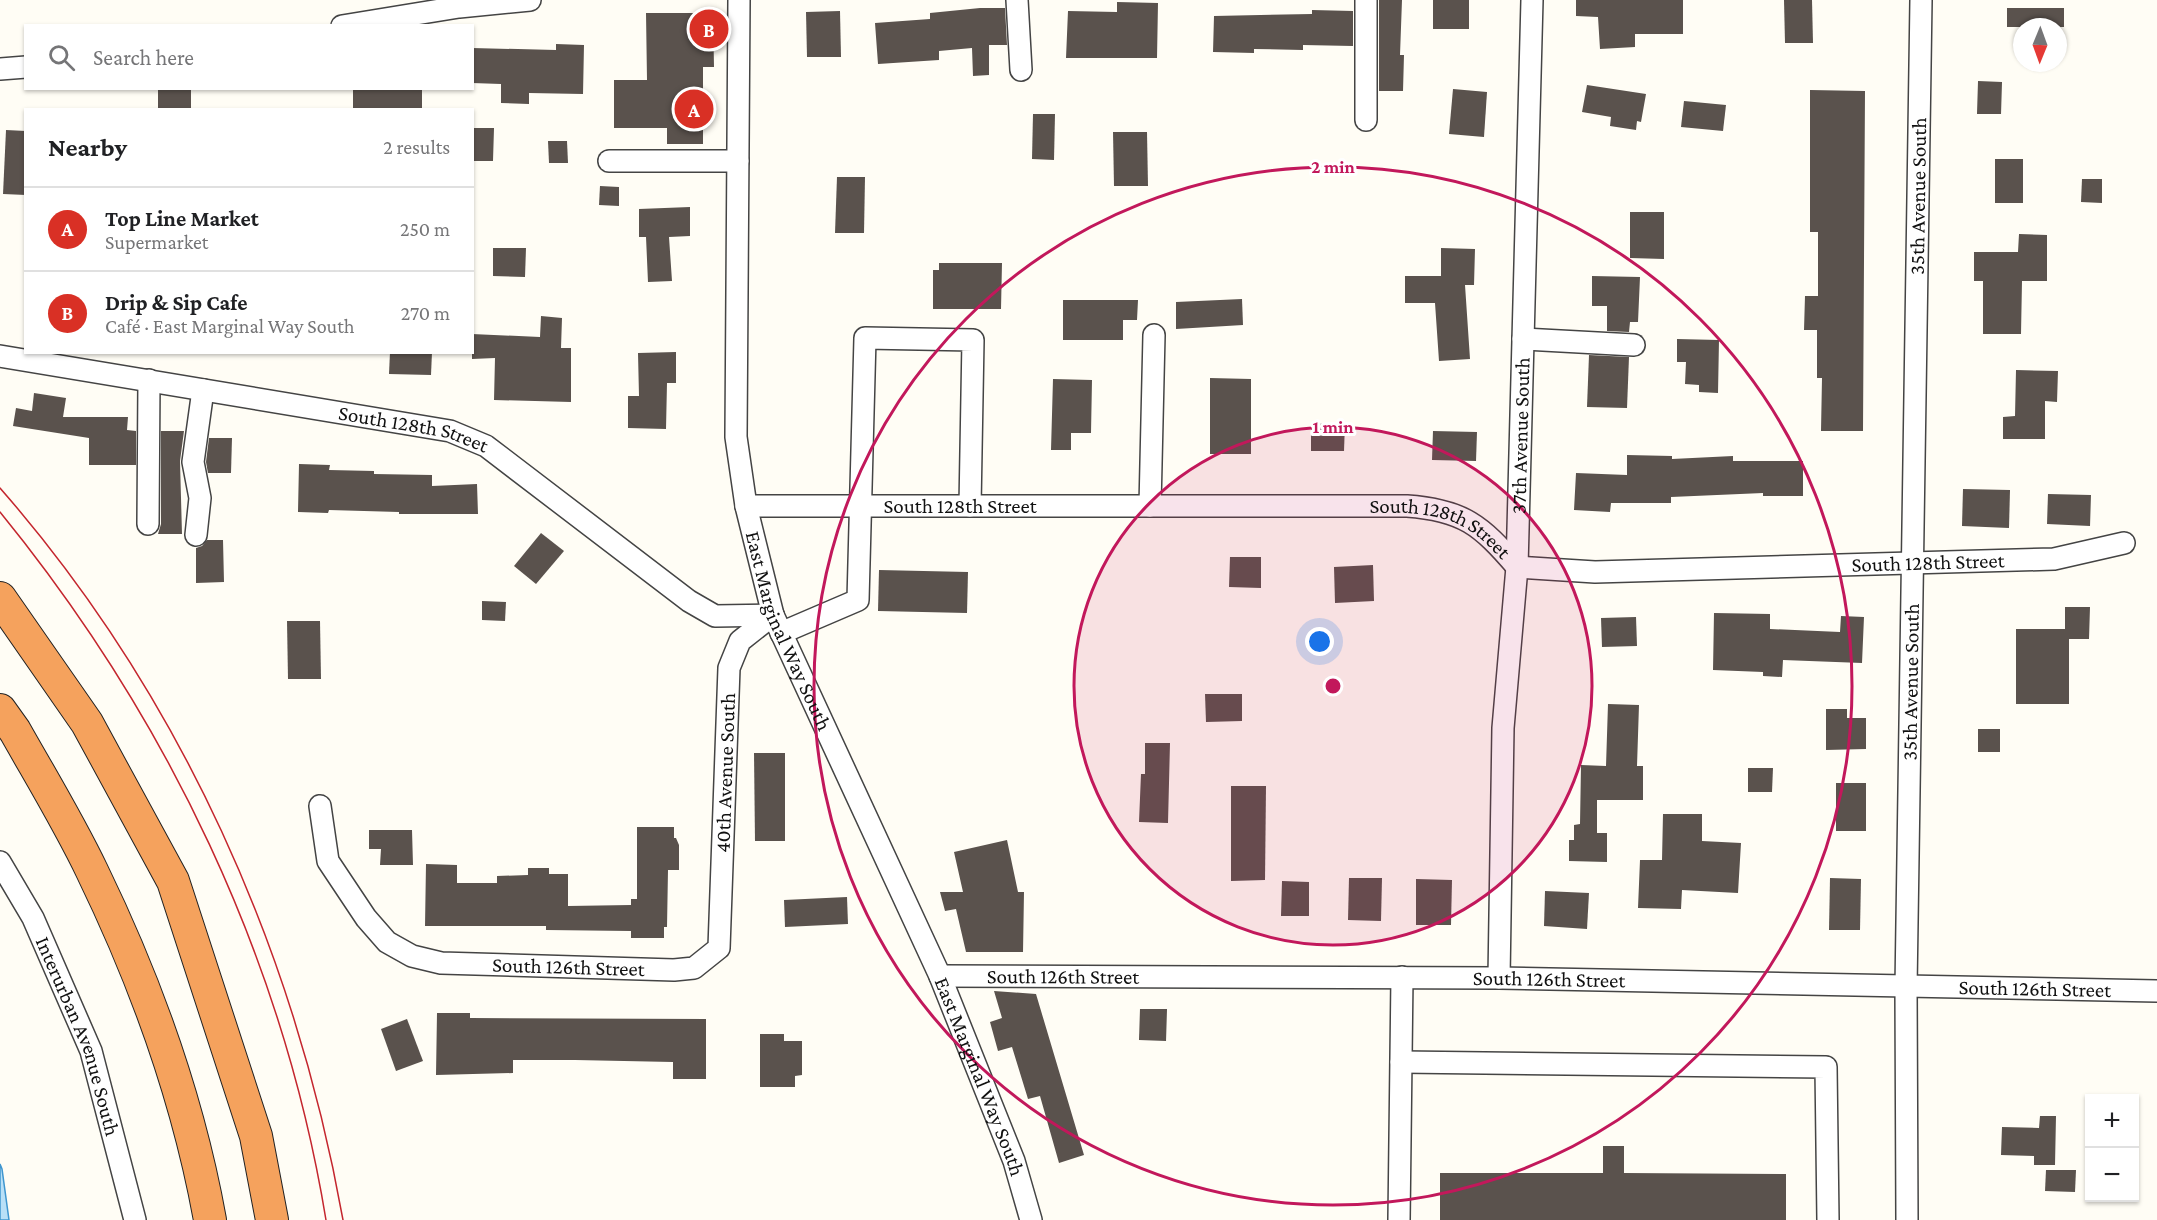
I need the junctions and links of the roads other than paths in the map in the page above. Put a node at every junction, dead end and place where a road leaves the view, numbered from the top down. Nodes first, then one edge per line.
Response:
1 (530, 0) edge
2 (739, 0) edge
3 (1017, 0) edge
4 (1366, 0) edge
5 (1532, 0) edge
6 (1921, 0) edge
7 (459, 4) edge
8 (353, 24) edge
9 (24, 67) edge
10 (0, 69) edge
11 (1021, 69) dead end
12 (1366, 120) dead end
13 (738, 161) junction
14 (609, 162) dead end
15 (1154, 335) dead end
16 (1523, 339) junction
17 (1634, 345) dead end
18 (0, 356) edge
19 (149, 380) junction
20 (203, 390) junction
21 (746, 506) junction
22 (862, 506) junction
23 (970, 506) junction
24 (1150, 506) junction
25 (148, 524) dead end
26 (196, 535) dead end
27 (2124, 543) dead end
28 (1915, 565) junction
29 (1517, 567) junction
30 (0, 598) edge
31 (777, 624) junction
32 (8, 720) edge
33 (320, 806) dead end
34 (0, 862) edge
35 (7, 879) edge
36 (718, 948) joint
37 (940, 976) junction
38 (1402, 977) junction
39 (1499, 978) junction
40 (1906, 988) junction
41 (2157, 991) edge
42 (1401, 1062) junction
43 (135, 1220) edge
44 (210, 1220) edge
45 (272, 1220) edge
46 (1031, 1220) edge
47 (1399, 1220) edge
48 (1828, 1220) edge
49 (1907, 1220) edge

1 - 7 street
2 - 13 street, East Marginal Way South
3 - 11 street
4 - 12 street
5 - 16 street, 37th Avenue South
6 - 28 street, 35th Avenue South
7 - 8 street
9 - 10 street
13 - 14 street
13 - 21 street, East Marginal Way South
15 - 24 street
16 - 17 street
16 - 29 street, 37th Avenue South
18 - 19 street, South 128th Street
19 - 20 street, South 128th Street
19 - 25 street
20 - 26 street
20 - 31 street, South 128th Street
21 - 22 street, South 128th Street
21 - 31 street, East Marginal Way South
22 - 23 street, South 128th Street
22 - 23 street
22 - 31 street
23 - 24 street, South 128th Street
24 - 29 street, South 128th Street
27 - 28 street, South 128th Street
28 - 29 street, South 128th Street
28 - 40 street, 35th Avenue South
29 - 39 street, 37th Avenue South
30 - 45 highway
31 - 36 street, 40th Avenue South
31 - 37 street, East Marginal Way South
32 - 44 highway
33 - 36 street, South 126th Street
34 - 35 street, Interurban Avenue South
35 - 43 street, Interurban Avenue South
37 - 38 street, South 126th Street
37 - 46 street, East Marginal Way South
38 - 39 street, South 126th Street
38 - 42 street
39 - 40 street, South 126th Street
40 - 41 street, South 126th Street
40 - 49 street, 35th Avenue South
42 - 47 street
42 - 48 street

